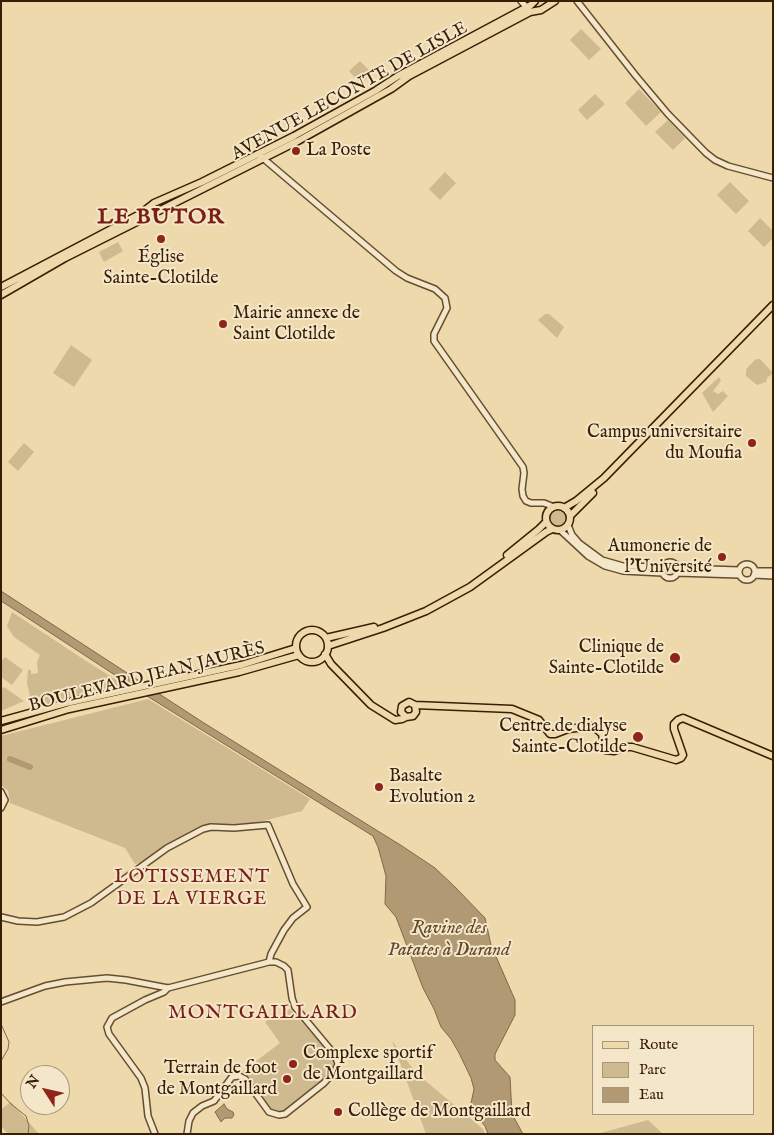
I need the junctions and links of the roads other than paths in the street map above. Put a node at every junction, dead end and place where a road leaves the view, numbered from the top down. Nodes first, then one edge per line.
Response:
1 (521, 1) edge
2 (536, 1) edge
3 (555, 1) edge
4 (577, 1) edge
5 (528, 10) junction
6 (264, 158) junction
7 (773, 178) edge
8 (1, 287) edge
9 (1, 294) edge
10 (773, 304) edge
11 (773, 311) edge
12 (654, 430) junction
13 (640, 444) junction
14 (550, 507) junction
15 (564, 508) junction
16 (570, 516) junction
17 (546, 522) junction
18 (569, 528) junction
19 (552, 529) junction
20 (560, 530) junction
21 (662, 570) junction
22 (677, 570) junction
23 (773, 571) edge
24 (739, 572) junction
25 (487, 573) junction
26 (756, 574) junction
27 (773, 576) edge
28 (383, 627) junction
29 (326, 638) junction
30 (328, 646) junction
31 (296, 648) junction
32 (300, 656) junction
33 (322, 657) junction
34 (416, 707) junction
35 (404, 714) junction
36 (1, 721) edge
37 (1, 730) edge
38 (773, 756) edge
39 (1, 792) edge
40 (1, 808) edge
41 (1, 918) edge
42 (269, 962) junction
43 (168, 988) junction
44 (1, 1002) edge
45 (155, 1134) edge
46 (187, 1134) edge

1 - 5 street
2 - 5 main road, AVENUE LECONTE DE LISLE
3 - 5 main road, AVENUE LECONTE DE LISLE
4 - 7 street
5 - 6 main road, AVENUE LECONTE DE LISLE
6 - 8 main road, AVENUE LECONTE DE LISLE
6 - 9 main road, AVENUE LECONTE DE LISLE
6 - 14 street
10 - 12 main road
11 - 12 main road
12 - 13 main road
13 - 15 main road
13 - 16 main road
14 - 15 main road
14 - 17 main road
15 - 16 main road
16 - 18 main road
17 - 19 main road
17 - 25 main road
18 - 20 main road
18 - 21 street
19 - 20 main road
19 - 25 main road
20 - 21 street
21 - 22 street
21 - 22 street
22 - 24 street
23 - 26 street
24 - 26 street
24 - 26 street
25 - 28 main road
26 - 27 street
28 - 29 main road
28 - 30 main road
29 - 30 main road
29 - 31 main road
30 - 33 main road
31 - 32 main road
31 - 36 main road, BOULEVARD JEAN JAURÈS
32 - 33 main road
32 - 37 main road, BOULEVARD JEAN JAURÈS
33 - 35 main road
34 - 35 main road
34 - 35 main road
34 - 38 main road
39 - 40 street
41 - 42 street
42 - 43 street
42 - 46 street
43 - 44 street
43 - 45 street

